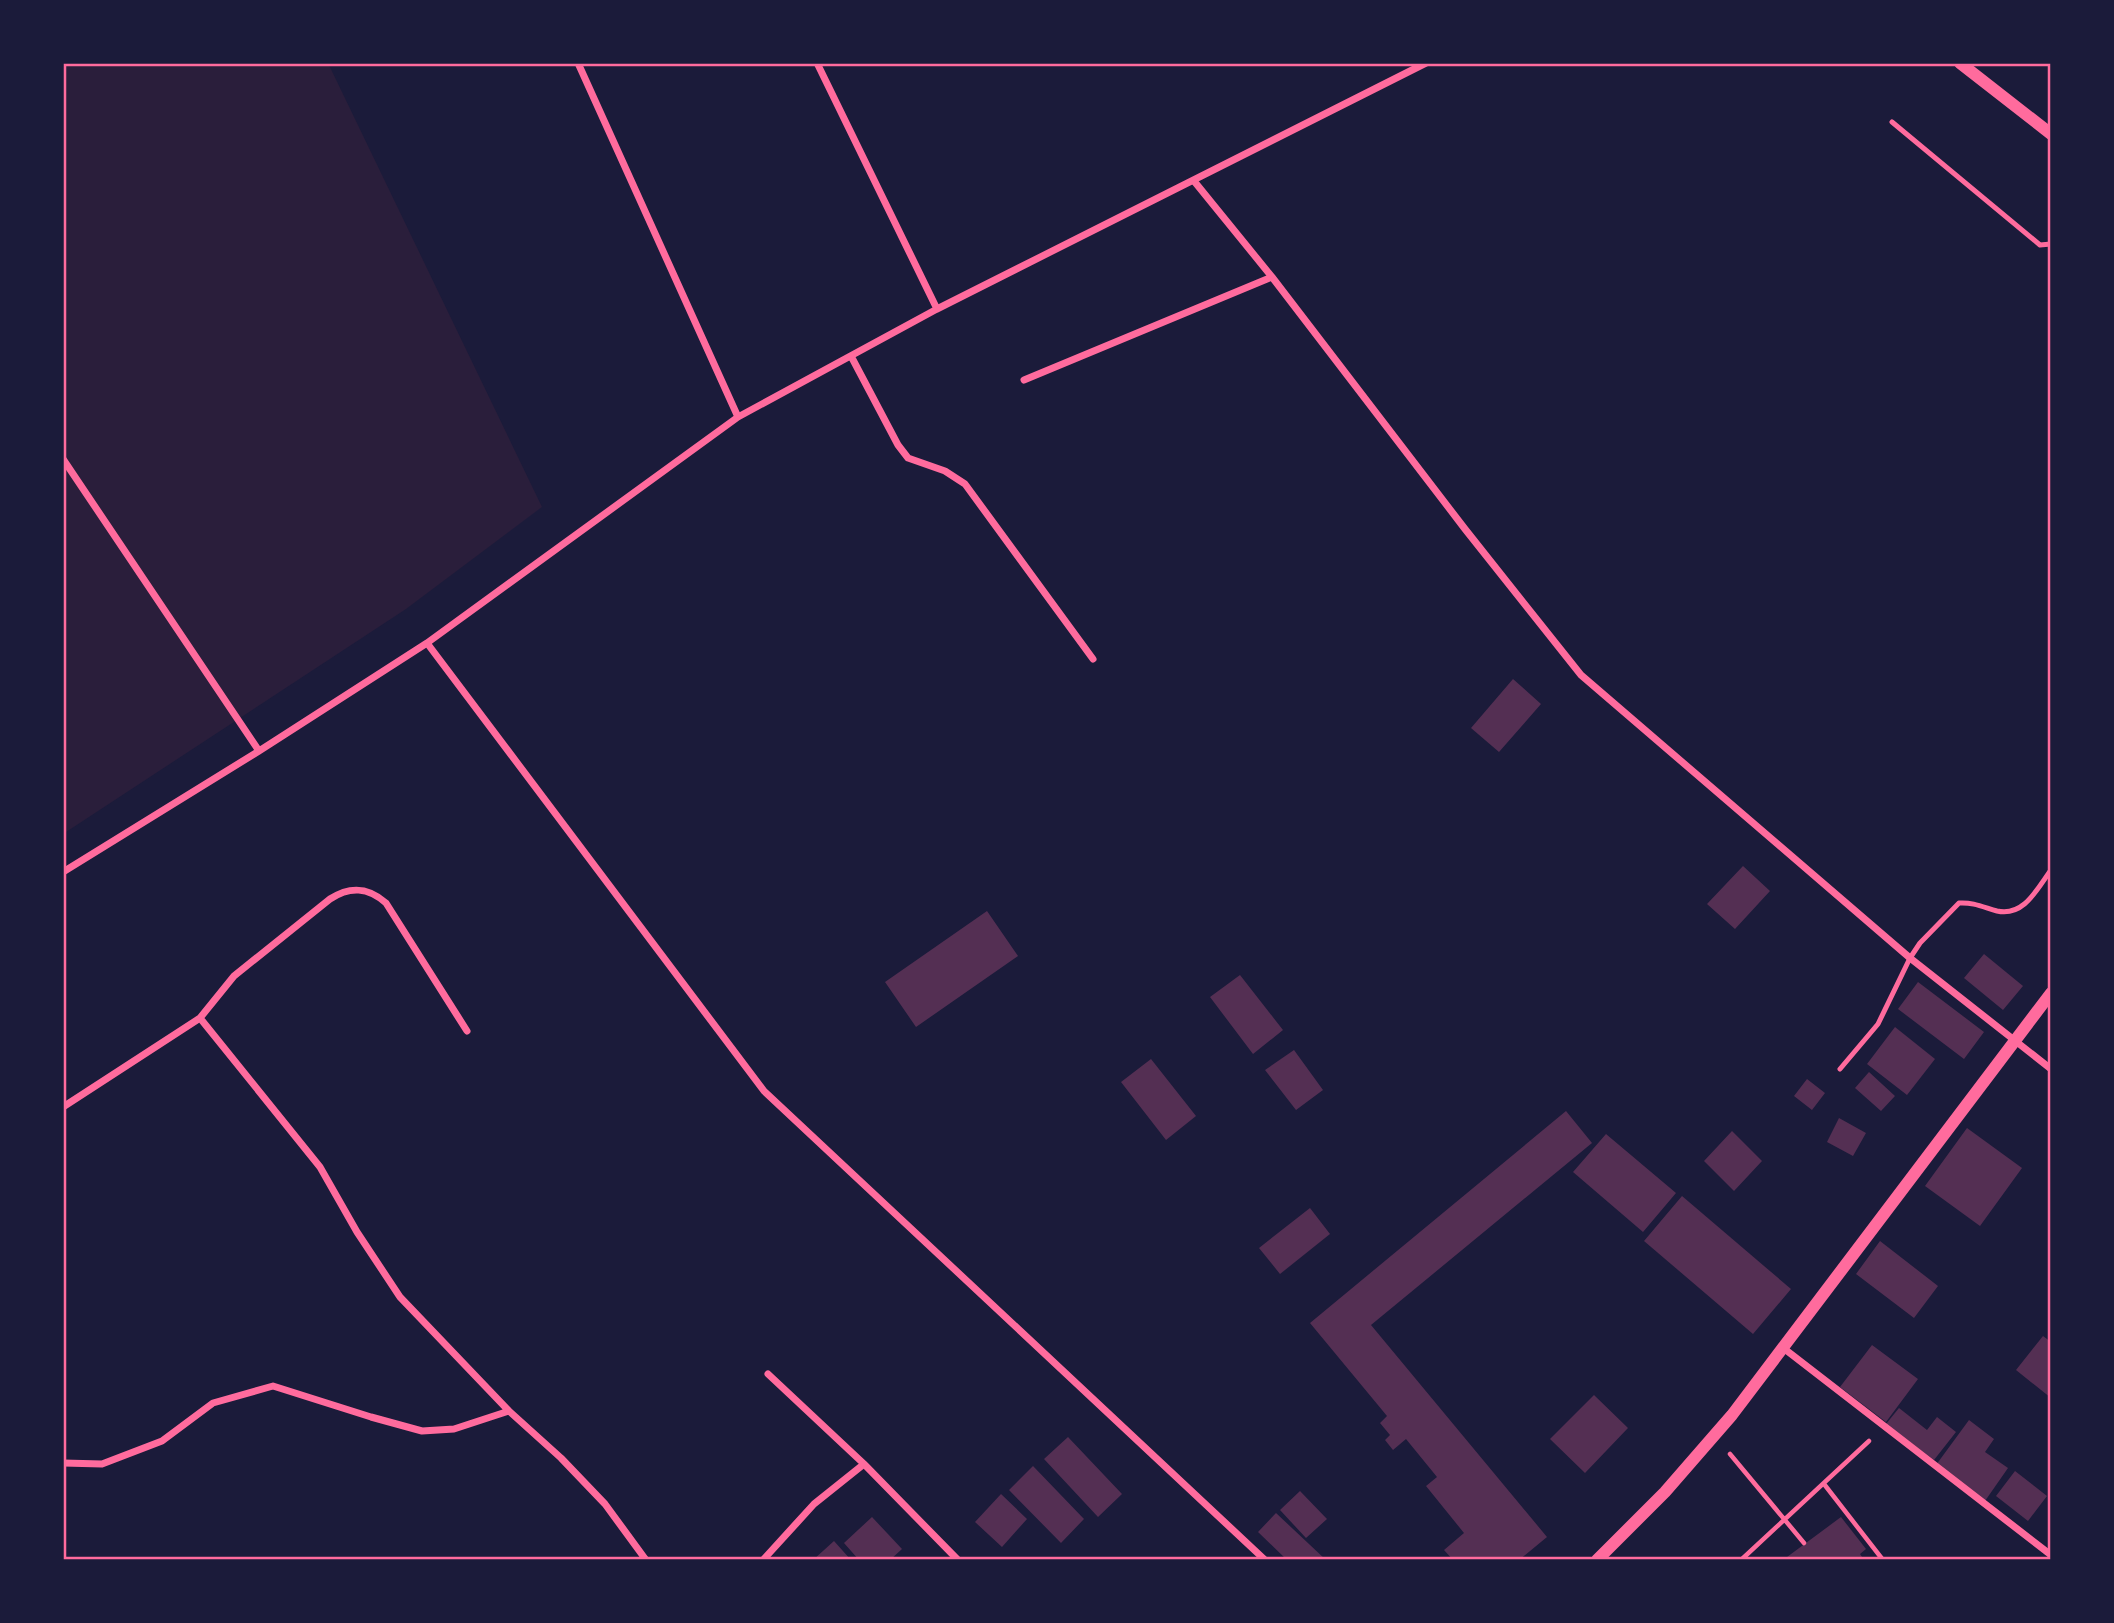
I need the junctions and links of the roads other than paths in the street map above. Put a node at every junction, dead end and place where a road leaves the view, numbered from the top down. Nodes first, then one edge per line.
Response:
1 (578, 63) edge
2 (1426, 63) edge
3 (1960, 63) edge
4 (818, 65) dead end
5 (1892, 122) dead end
6 (2051, 134) edge
7 (1194, 181) junction
8 (2051, 244) edge
9 (1272, 277) junction
10 (937, 309) junction
11 (851, 356) junction
12 (1024, 380) dead end
13 (738, 417) junction
14 (63, 460) edge
15 (427, 643) junction
16 (1093, 659) dead end
17 (259, 751) junction
18 (2051, 870) edge
19 (63, 872) edge
20 (1910, 958) junction
21 (2051, 993) edge
22 (200, 1018) junction
23 (467, 1031) dead end
24 (2016, 1040) junction
25 (1840, 1069) dead end
26 (2051, 1069) edge
27 (63, 1107) edge
28 (1782, 1346) junction
29 (768, 1374) dead end
30 (509, 1411) junction
31 (63, 1463) edge
32 (864, 1464) junction
33 (2051, 1555) edge
34 (646, 1560) edge
35 (764, 1560) edge
36 (958, 1560) edge
37 (1265, 1560) edge
38 (1597, 1560) edge

1 - 13 street
2 - 7 street
3 - 6 street
4 - 10 street
5 - 8 lane
7 - 9 street
7 - 10 street
9 - 12 street
9 - 20 street
10 - 11 street
11 - 13 street
11 - 16 street
13 - 15 street
14 - 17 street
15 - 17 street
15 - 37 street
17 - 19 street
18 - 20 lane
20 - 24 street
20 - 25 lane
21 - 24 street
22 - 23 street
22 - 27 street
22 - 30 street
24 - 26 street
24 - 28 street
28 - 33 street
28 - 38 street
29 - 32 street
30 - 31 street
30 - 34 street
32 - 35 street
32 - 36 street

